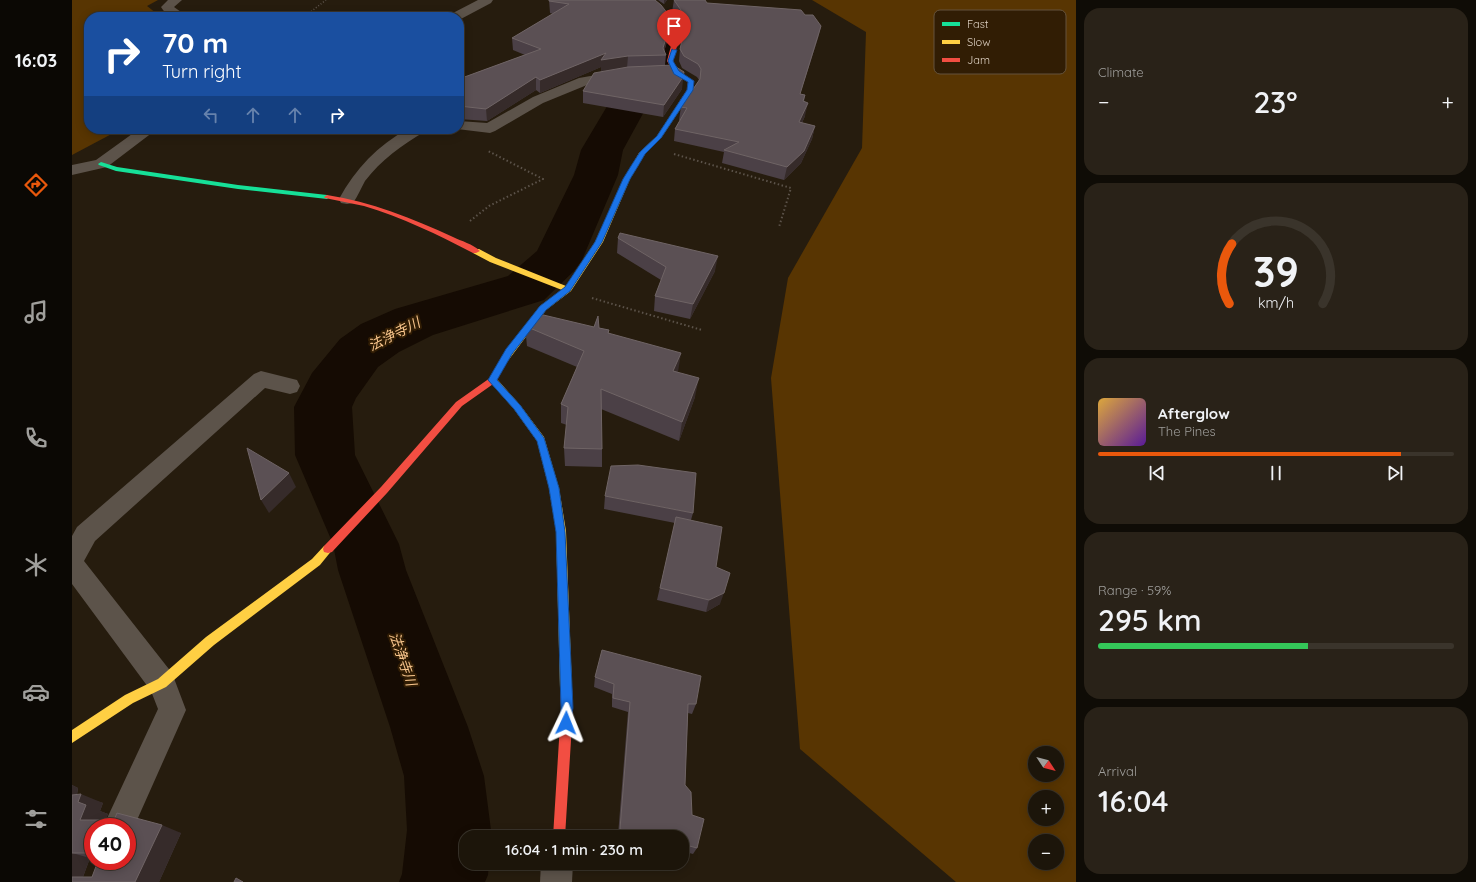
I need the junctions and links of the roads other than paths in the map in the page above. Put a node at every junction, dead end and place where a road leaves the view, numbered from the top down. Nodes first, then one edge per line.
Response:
1 (176, 0) edge
2 (487, 0) edge
3 (648, 0) edge
4 (173, 12) edge
5 (464, 12) edge
6 (633, 73) edge
7 (464, 125) edge
8 (142, 134) edge
9 (412, 134) edge
10 (101, 164) junction
11 (72, 170) edge
12 (347, 199) junction
13 (568, 289) junction
14 (493, 380) junction
15 (290, 386) dead end
16 (72, 559) edge
17 (72, 564) edge
18 (162, 683) junction
19 (72, 737) edge
20 (122, 818) edge
21 (559, 830) edge
22 (557, 870) edge
23 (556, 882) edge

1 - 4 street
2 - 5 street
3 - 13 street
6 - 7 street
8 - 10 street
9 - 12 street
10 - 11 street
10 - 12 street
12 - 13 street
13 - 14 street
14 - 18 street
14 - 21 street
15 - 16 street
17 - 18 street
18 - 19 street
18 - 20 street
22 - 23 street

